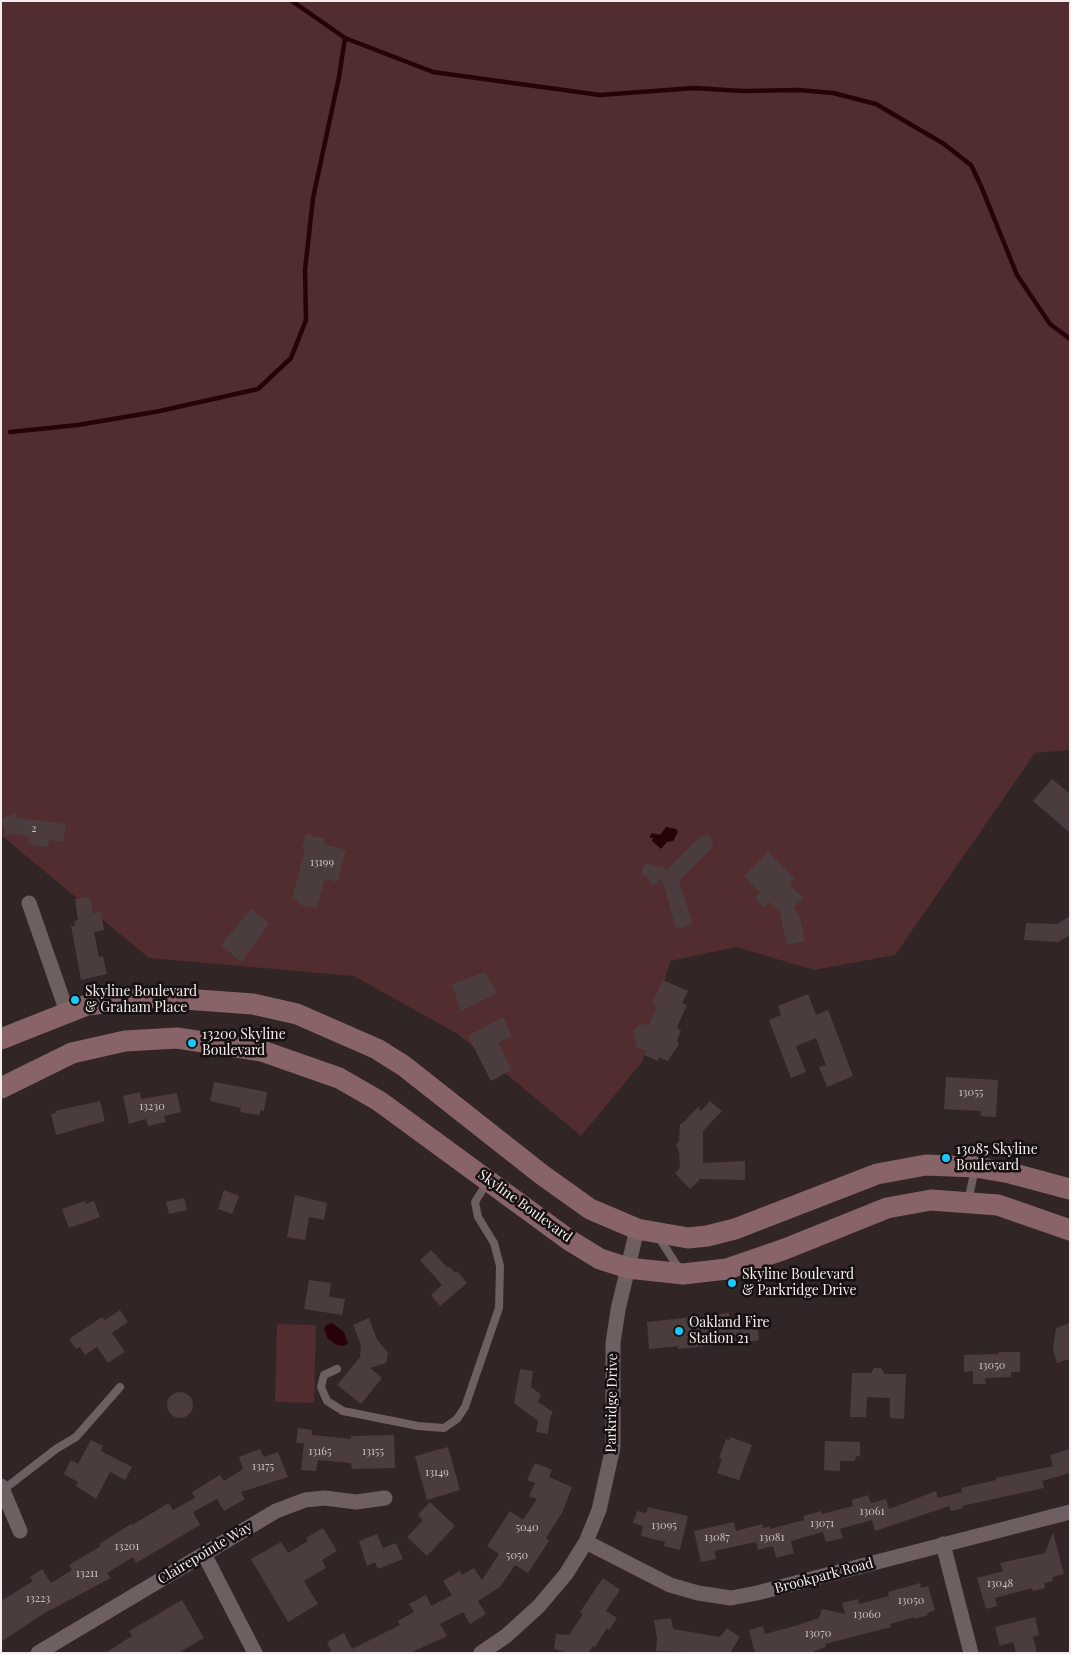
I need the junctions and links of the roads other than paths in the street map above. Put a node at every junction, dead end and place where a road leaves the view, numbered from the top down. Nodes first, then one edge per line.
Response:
1 (29, 903) dead end
2 (68, 1012) junction
3 (1, 1038) edge
4 (1, 1088) edge
5 (975, 1167) junction
6 (489, 1180) junction
7 (1070, 1189) edge
8 (968, 1201) junction
9 (1070, 1230) edge
10 (647, 1231) junction
11 (628, 1268) junction
12 (683, 1274) junction
13 (337, 1369) dead end
14 (120, 1387) dead end
15 (2, 1488) edge
16 (385, 1498) dead end
17 (1070, 1512) edge
18 (20, 1531) dead end
19 (586, 1542) junction
20 (944, 1544) junction
21 (204, 1554) junction
22 (38, 1653) edge
23 (255, 1653) edge
24 (480, 1653) edge
25 (971, 1653) edge

1 - 2 street
2 - 3 main road
2 - 10 main road
4 - 6 main road, Skyline Boulevard
5 - 7 main road
5 - 8 lane
5 - 10 main road
6 - 11 main road, Skyline Boulevard
6 - 13 lane
8 - 9 main road, Skyline Boulevard
8 - 12 main road, Skyline Boulevard
10 - 11 street, Parkridge Drive
10 - 12 lane
11 - 12 main road, Skyline Boulevard
11 - 19 street, Parkridge Drive
14 - 15 lane
15 - 18 street
16 - 21 street, Clairepointe Way
17 - 20 street, Brookpark Road
19 - 20 street, Brookpark Road
19 - 24 street, Parkridge Drive
20 - 25 street
21 - 22 street, Clairepointe Way
21 - 23 street

